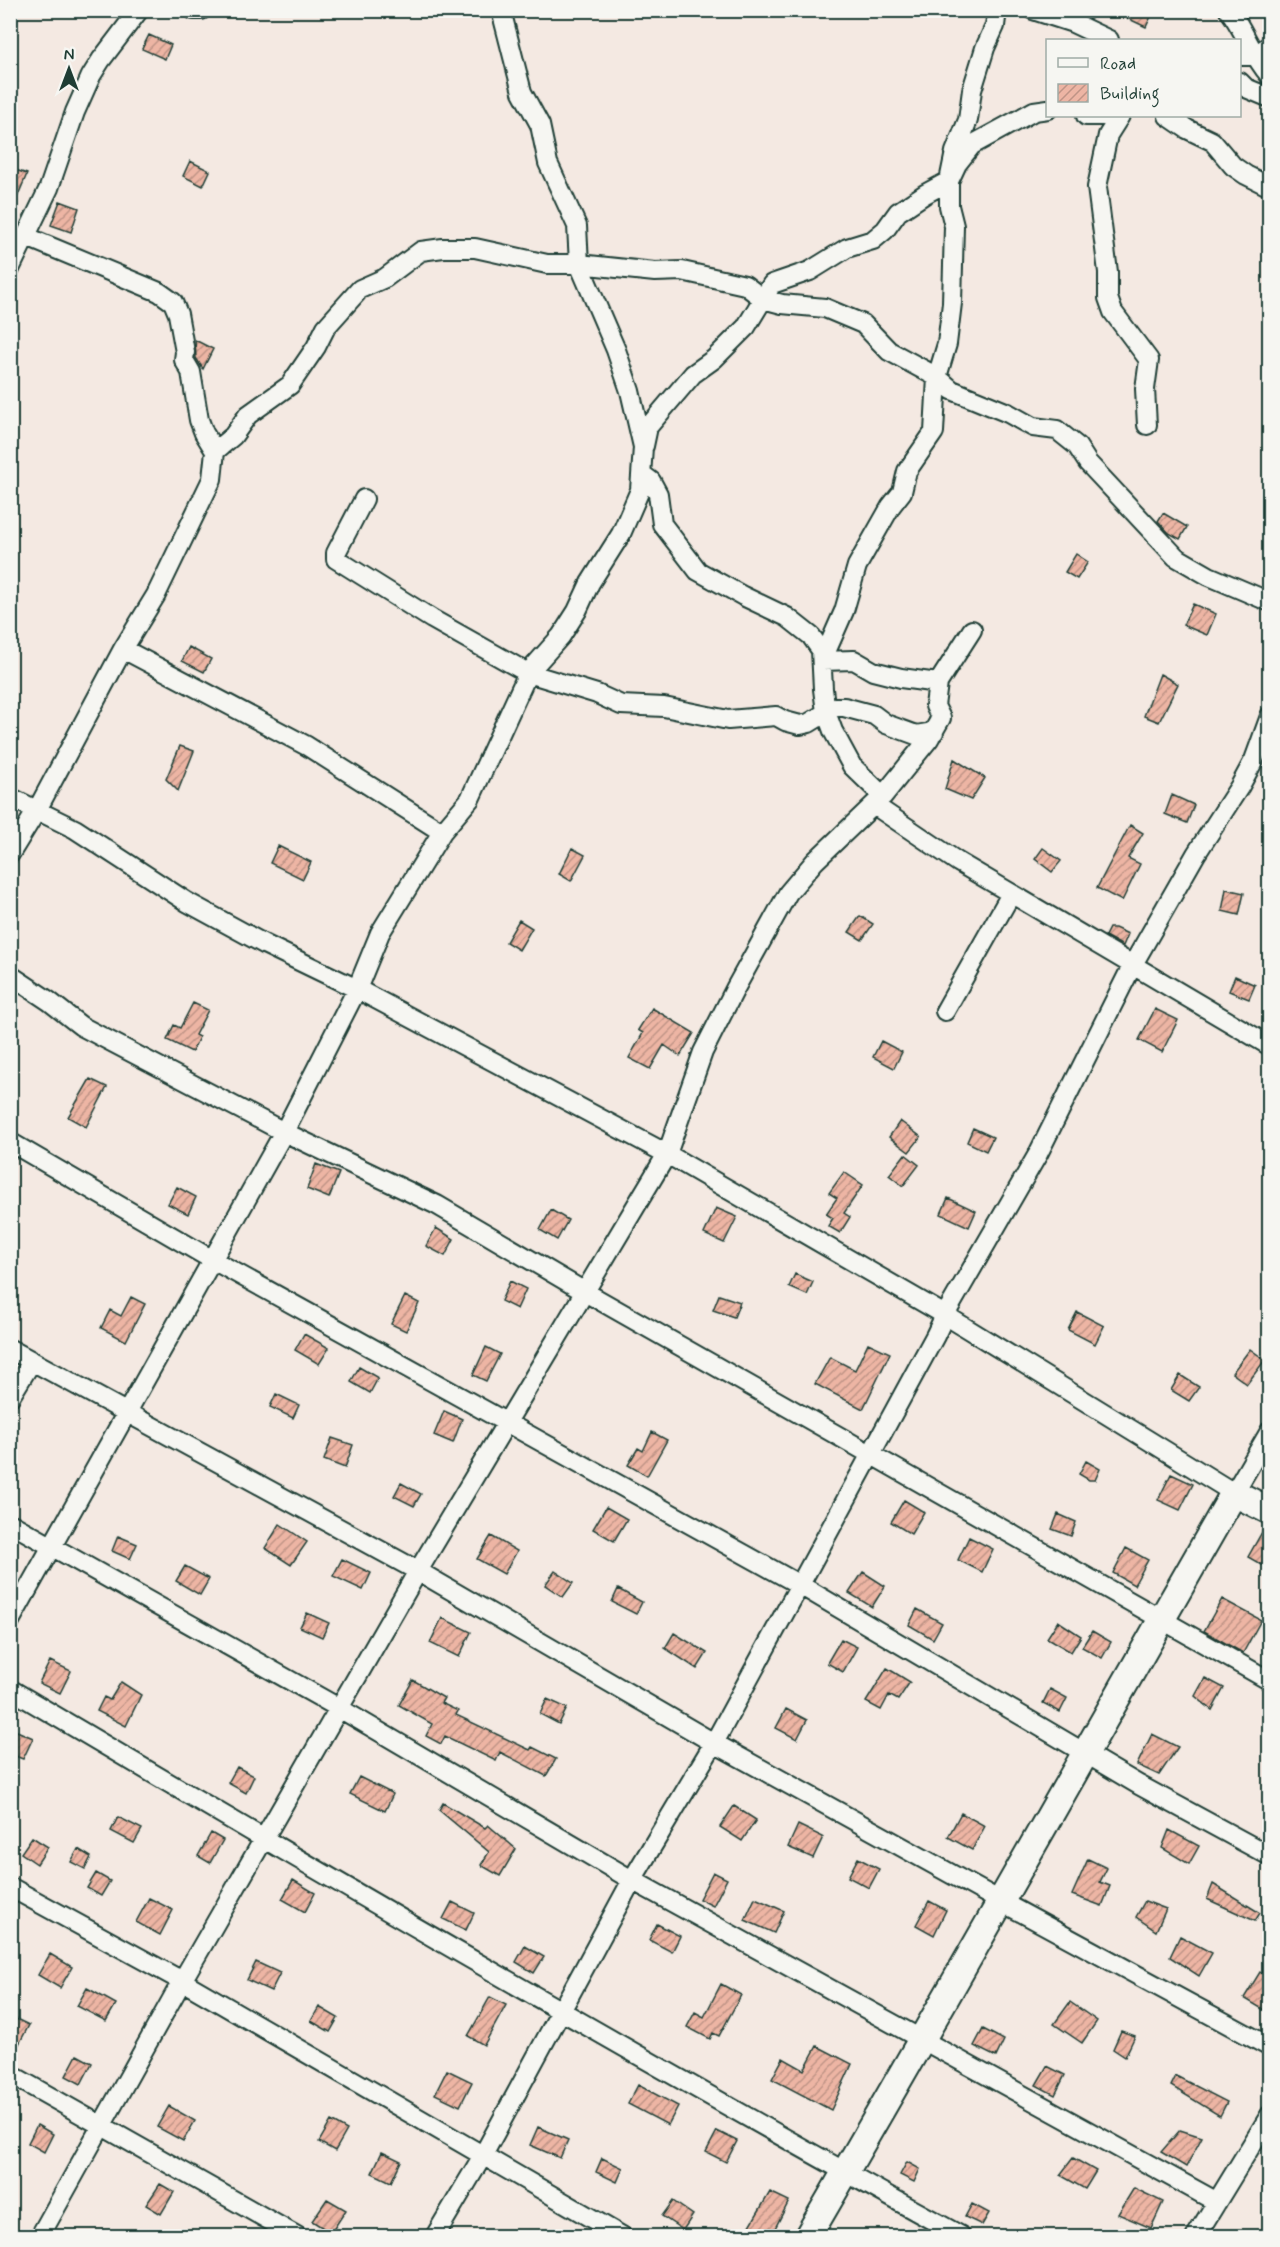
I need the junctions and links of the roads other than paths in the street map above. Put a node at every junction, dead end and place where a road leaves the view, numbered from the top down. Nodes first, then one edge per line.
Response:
1 (140, 10) edge
2 (194, 10) edge
3 (201, 10) edge
4 (501, 10) edge
5 (997, 10) edge
6 (1033, 10) edge
7 (1229, 10) edge
8 (1091, 35) edge
9 (1269, 45) edge
10 (1246, 56) edge
11 (1269, 76) edge
12 (1241, 84) edge
13 (1269, 98) edge
14 (1046, 109) edge
15 (1119, 117) edge
16 (1169, 117) edge
17 (949, 181) junction
18 (1269, 187) edge
19 (27, 237) junction
20 (579, 264) junction
21 (10, 269) edge
22 (768, 292) junction
23 (937, 377) junction
24 (1147, 425) dead end
25 (644, 447) junction
26 (215, 451) junction
27 (643, 475) junction
28 (364, 499) dead end
29 (1269, 602) edge
30 (972, 630) dead end
31 (123, 649) junction
32 (822, 662) junction
33 (528, 673) junction
34 (938, 683) junction
35 (826, 712) junction
36 (1269, 719) edge
37 (925, 737) junction
38 (10, 796) edge
39 (879, 800) junction
40 (37, 810) junction
41 (442, 832) junction
42 (10, 854) edge
43 (1011, 894) junction
44 (1132, 966) junction
45 (10, 975) edge
46 (357, 989) junction
47 (945, 1011) dead end
48 (1269, 1046) edge
49 (284, 1132) junction
50 (10, 1142) edge
51 (667, 1154) junction
52 (211, 1259) junction
53 (585, 1292) junction
54 (945, 1315) junction
55 (10, 1349) edge
56 (32, 1361) junction
57 (10, 1397) edge
58 (126, 1412) junction
59 (506, 1424) junction
60 (1269, 1431) edge
61 (871, 1456) junction
62 (1234, 1493) junction
63 (1269, 1511) edge
64 (10, 1523) edge
65 (52, 1547) junction
66 (418, 1571) junction
67 (800, 1585) junction
68 (1161, 1620) junction
69 (10, 1621) edge
70 (1269, 1681) edge
71 (10, 1689) edge
72 (339, 1708) junction
73 (714, 1743) junction
74 (1086, 1754) junction
75 (264, 1839) junction
76 (1269, 1856) edge
77 (632, 1880) junction
78 (10, 1887) edge
79 (999, 1901) junction
80 (182, 1981) junction
81 (560, 2010) junction
82 (922, 2040) junction
83 (1269, 2047) edge
84 (10, 2074) edge
85 (1269, 2115) edge
86 (101, 2126) junction
87 (482, 2157) junction
88 (845, 2173) junction
89 (1217, 2202) junction
90 (40, 2236) edge
91 (297, 2236) edge
92 (435, 2236) edge
93 (622, 2236) edge
94 (808, 2236) edge
95 (961, 2236) edge
96 (1196, 2236) edge

1 - 19 street
2 - 3 street
4 - 20 street
5 - 17 street
6 - 8 street
7 - 10 street
9 - 10 street
10 - 11 street
12 - 13 street
14 - 17 street
15 - 24 street
16 - 18 street
17 - 22 street
17 - 23 street
19 - 21 street
19 - 26 street
20 - 22 street
20 - 25 street
20 - 26 street
22 - 23 street
22 - 25 street
23 - 29 street
23 - 32 street
25 - 27 street
26 - 31 street
27 - 32 street
27 - 33 street
28 - 33 street
30 - 34 street
31 - 40 street
31 - 41 street
32 - 34 street
32 - 35 street
33 - 35 street
33 - 41 street
34 - 37 street
35 - 37 street
35 - 39 street
36 - 44 street
37 - 39 street
38 - 40 street
39 - 43 street
39 - 51 street
40 - 42 street
40 - 46 street
41 - 46 street
43 - 44 street
43 - 47 street
44 - 48 street
44 - 54 street
45 - 49 street
46 - 49 street
46 - 51 street
49 - 52 street
49 - 53 street
50 - 52 street
51 - 53 street
51 - 54 street
52 - 58 street
52 - 59 street
53 - 59 street
53 - 61 street
54 - 61 street
54 - 62 street
55 - 56 street
56 - 57 street
56 - 58 street
58 - 65 street
58 - 66 street
59 - 66 street
59 - 67 street
60 - 62 street
61 - 67 street
61 - 68 street
62 - 63 street
62 - 68 street
64 - 65 street
65 - 69 street
65 - 72 street
66 - 72 street
66 - 73 street
67 - 73 street
67 - 74 street
68 - 70 street
68 - 74 street
71 - 75 street
72 - 75 street
72 - 77 street
73 - 77 street
73 - 79 street
74 - 76 street
74 - 79 street
75 - 80 street
75 - 81 street
77 - 81 street
77 - 82 street
78 - 80 street
79 - 82 street
79 - 83 street
80 - 86 street
80 - 87 street
81 - 87 street
81 - 88 street
82 - 88 street
82 - 89 street
84 - 86 street
85 - 89 street
86 - 90 street
86 - 91 street
87 - 92 street
87 - 93 street
88 - 94 street
88 - 95 street
89 - 96 street

